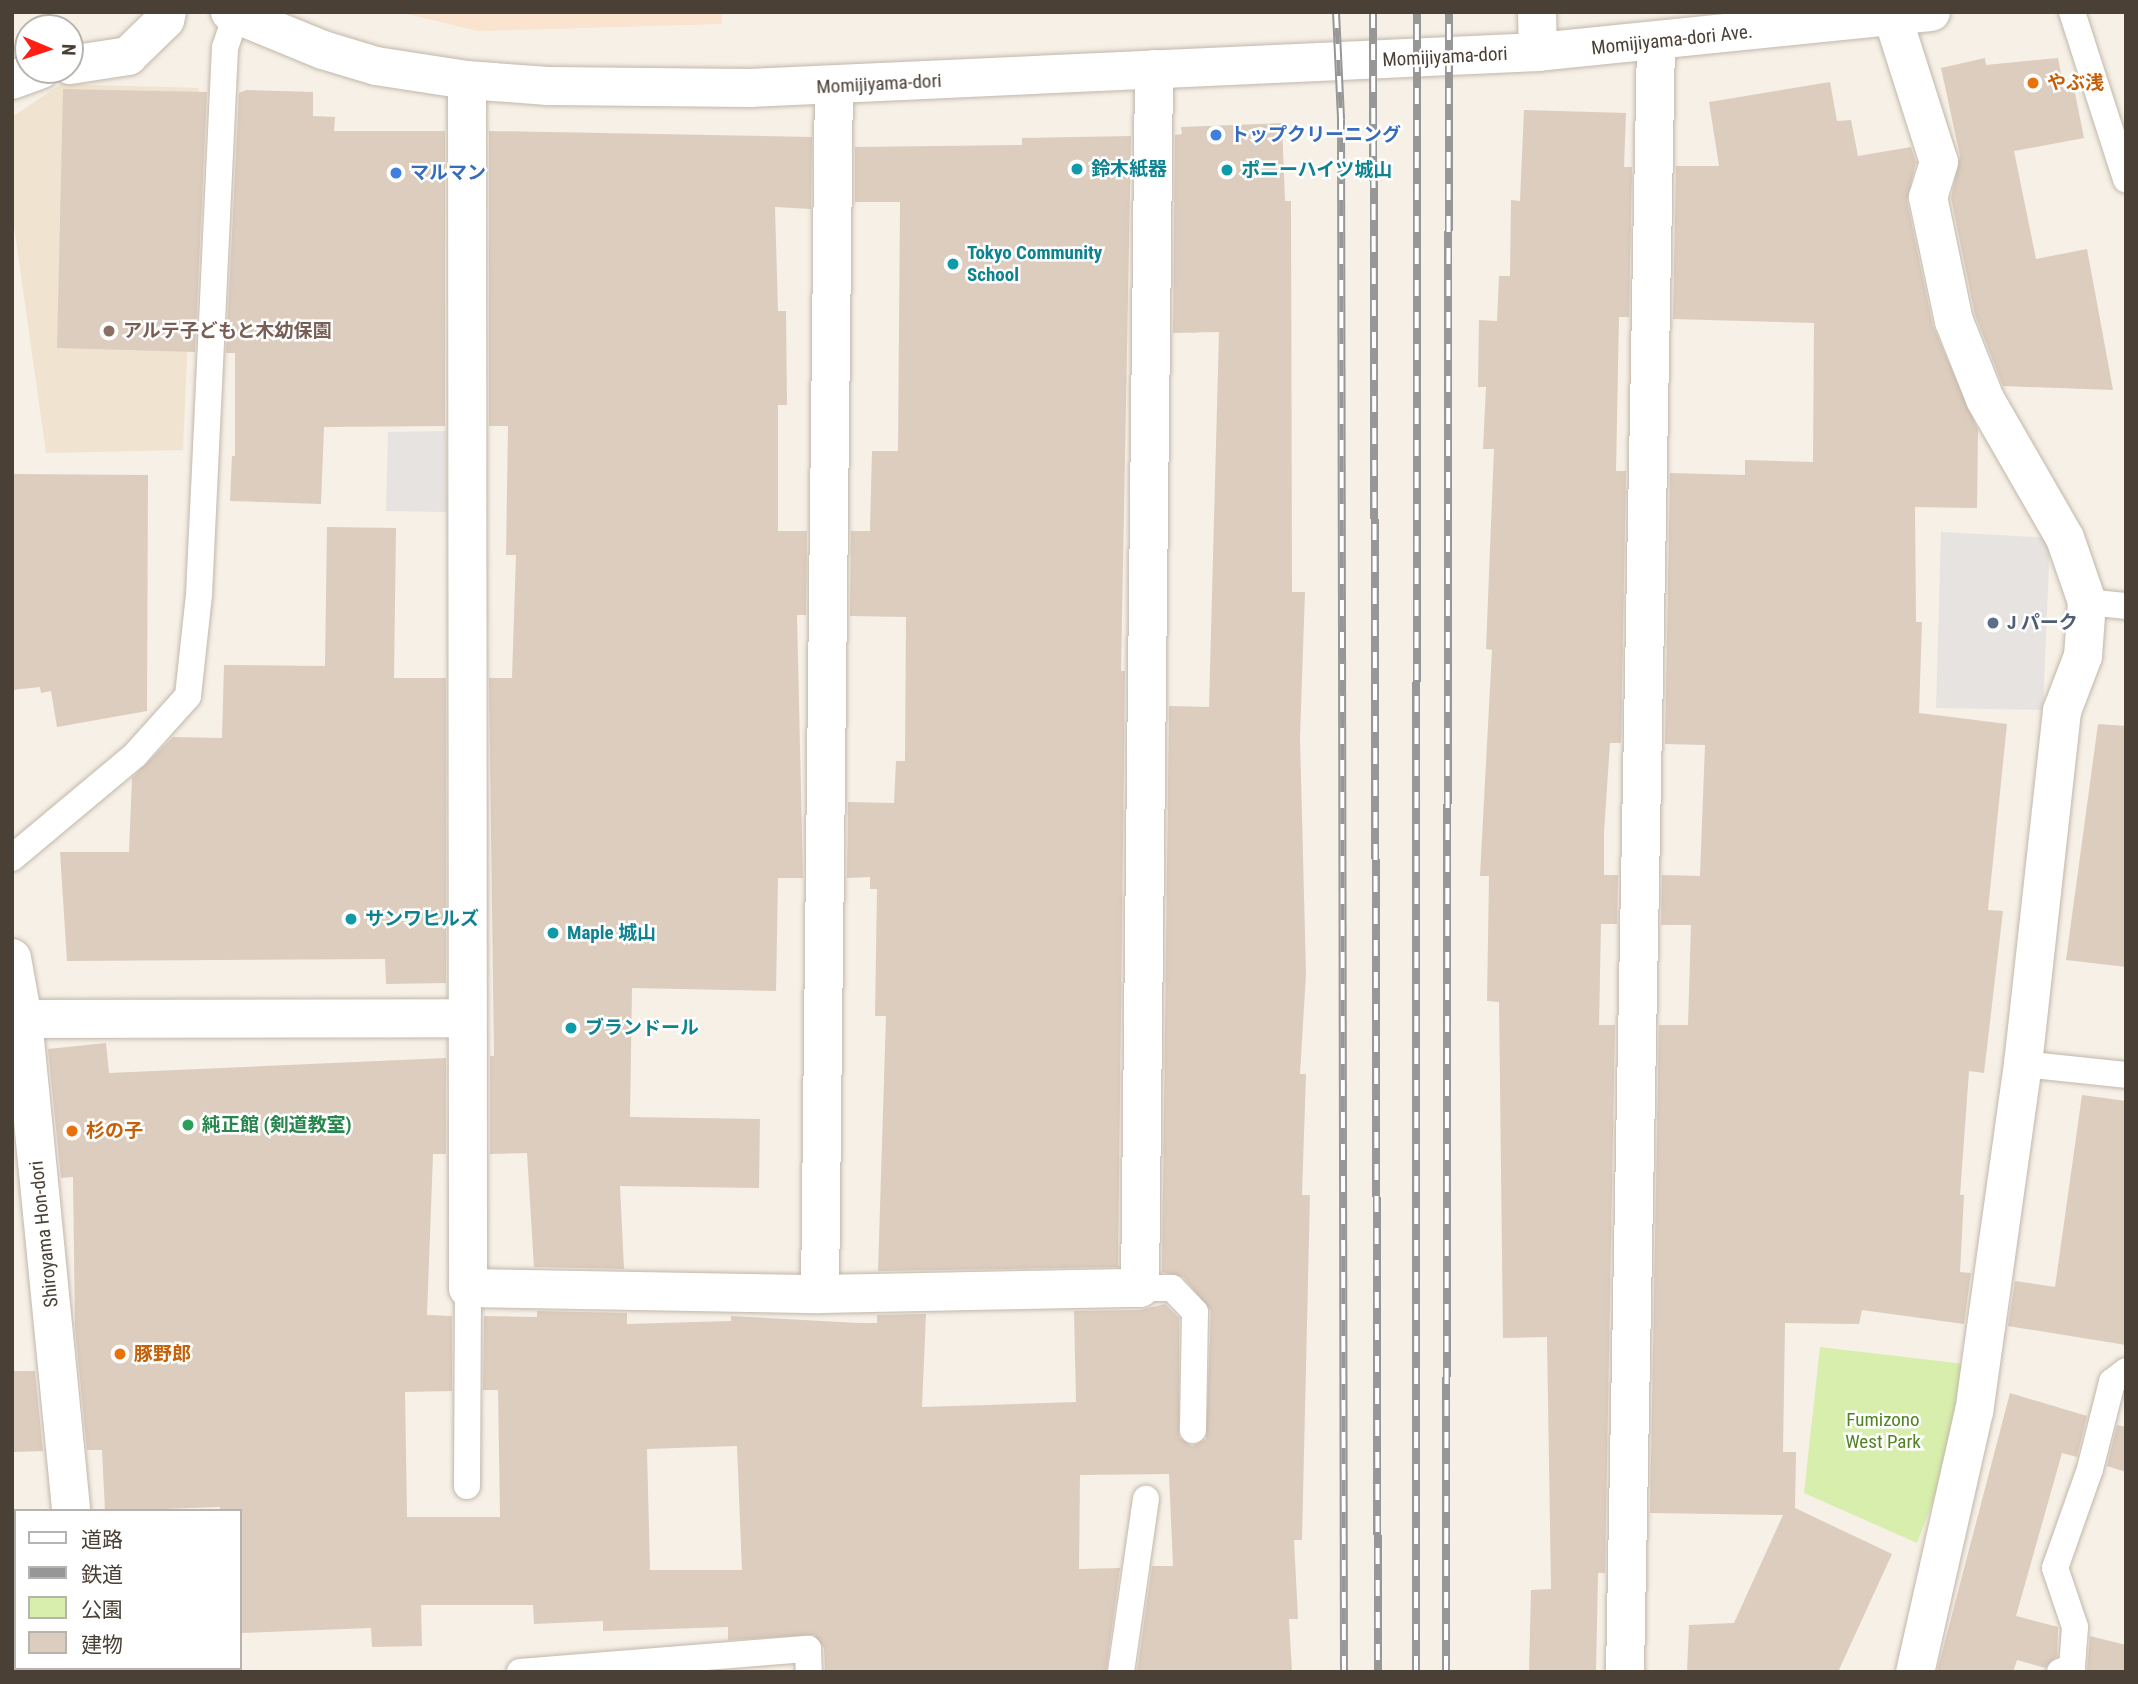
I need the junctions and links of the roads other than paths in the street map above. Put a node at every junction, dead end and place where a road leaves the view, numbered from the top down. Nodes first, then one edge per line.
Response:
1 (167, 12) edge
2 (1537, 12) edge
3 (1931, 12) edge
4 (2072, 12) edge
5 (233, 13) edge
6 (1892, 15) junction
7 (1656, 44) junction
8 (1538, 52) junction
9 (84, 63) edge
10 (1154, 69) junction
11 (467, 80) junction
12 (834, 87) junction
13 (2126, 179) edge
14 (2087, 602) junction
15 (2126, 606) edge
16 (12, 858) edge
17 (12, 958) edge
18 (467, 1018) junction
19 (23, 1019) junction
20 (2024, 1064) junction
21 (2126, 1075) edge
22 (468, 1288) junction
23 (1140, 1288) junction
24 (820, 1294) junction
25 (2126, 1371) edge
26 (1193, 1430) dead end
27 (467, 1486) dead end
28 (1146, 1499) dead end
29 (71, 1509) edge
30 (520, 1672) edge
31 (809, 1672) edge
32 (1121, 1672) edge
33 (1625, 1672) edge
34 (1916, 1672) edge
35 (2060, 1672) edge

1 - 9 street
2 - 8 street
3 - 6 street, Momijiyama-dori Ave.
4 - 13 lane
5 - 11 street, Momijiyama-dori
5 - 16 lane
6 - 7 street, Momijiyama-dori Ave.
6 - 14 street
7 - 8 street, Momijiyama-dori Ave.
7 - 33 street
8 - 10 street, Momijiyama-dori
10 - 12 street, Momijiyama-dori
10 - 23 street
11 - 12 street, Momijiyama-dori
11 - 18 street
12 - 24 street
14 - 15 lane
14 - 20 street
17 - 19 street, Shiroyama Hon-dori
18 - 19 street
18 - 22 street
19 - 29 street, Shiroyama Hon-dori
20 - 21 lane
20 - 34 street
22 - 24 street
22 - 27 lane
23 - 24 street
23 - 26 lane
25 - 35 lane
28 - 32 lane
30 - 31 lane

